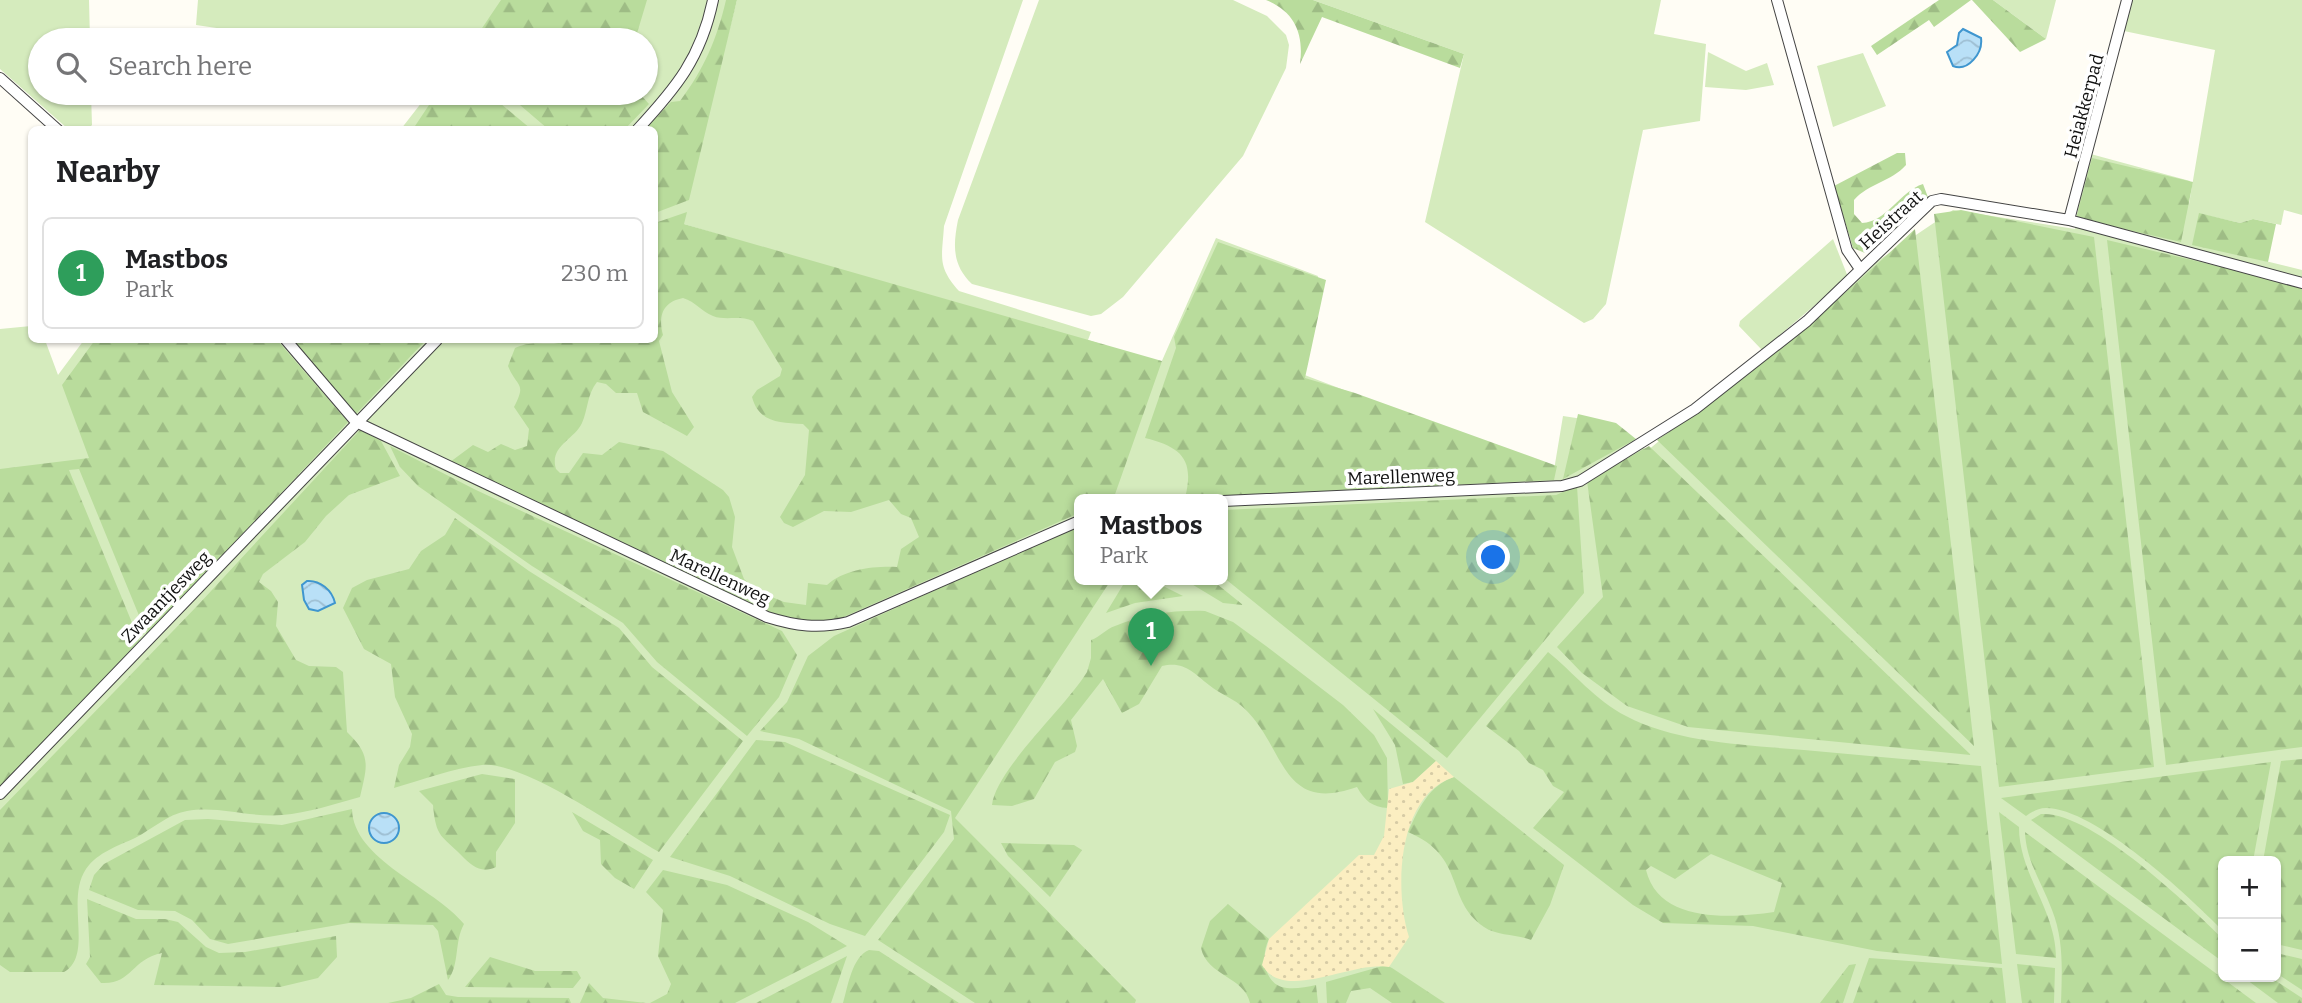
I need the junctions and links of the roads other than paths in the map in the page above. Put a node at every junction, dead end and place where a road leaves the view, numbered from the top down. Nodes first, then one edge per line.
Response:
1 (713, 0) edge
2 (1777, 0) edge
3 (2127, 0) edge
4 (0, 78) edge
5 (28, 103) edge
6 (30, 105) edge
7 (54, 126) edge
8 (641, 126) edge
9 (2069, 220) junction
10 (1860, 269) junction
11 (2302, 283) edge
12 (289, 343) edge
13 (435, 343) edge
14 (356, 422) junction
15 (1228, 501) edge
16 (1074, 523) edge
17 (0, 794) edge

1 - 8 street
2 - 10 street, Heistraat
3 - 9 street, Heiakkerpad
4 - 5 street
6 - 7 street
9 - 10 street, Heistraat
9 - 11 street, Heistraat
10 - 15 street, Marellenweg
12 - 14 street
13 - 14 street, Zwaantjesweg
14 - 16 street, Marellenweg
14 - 17 street, Zwaantjesweg

